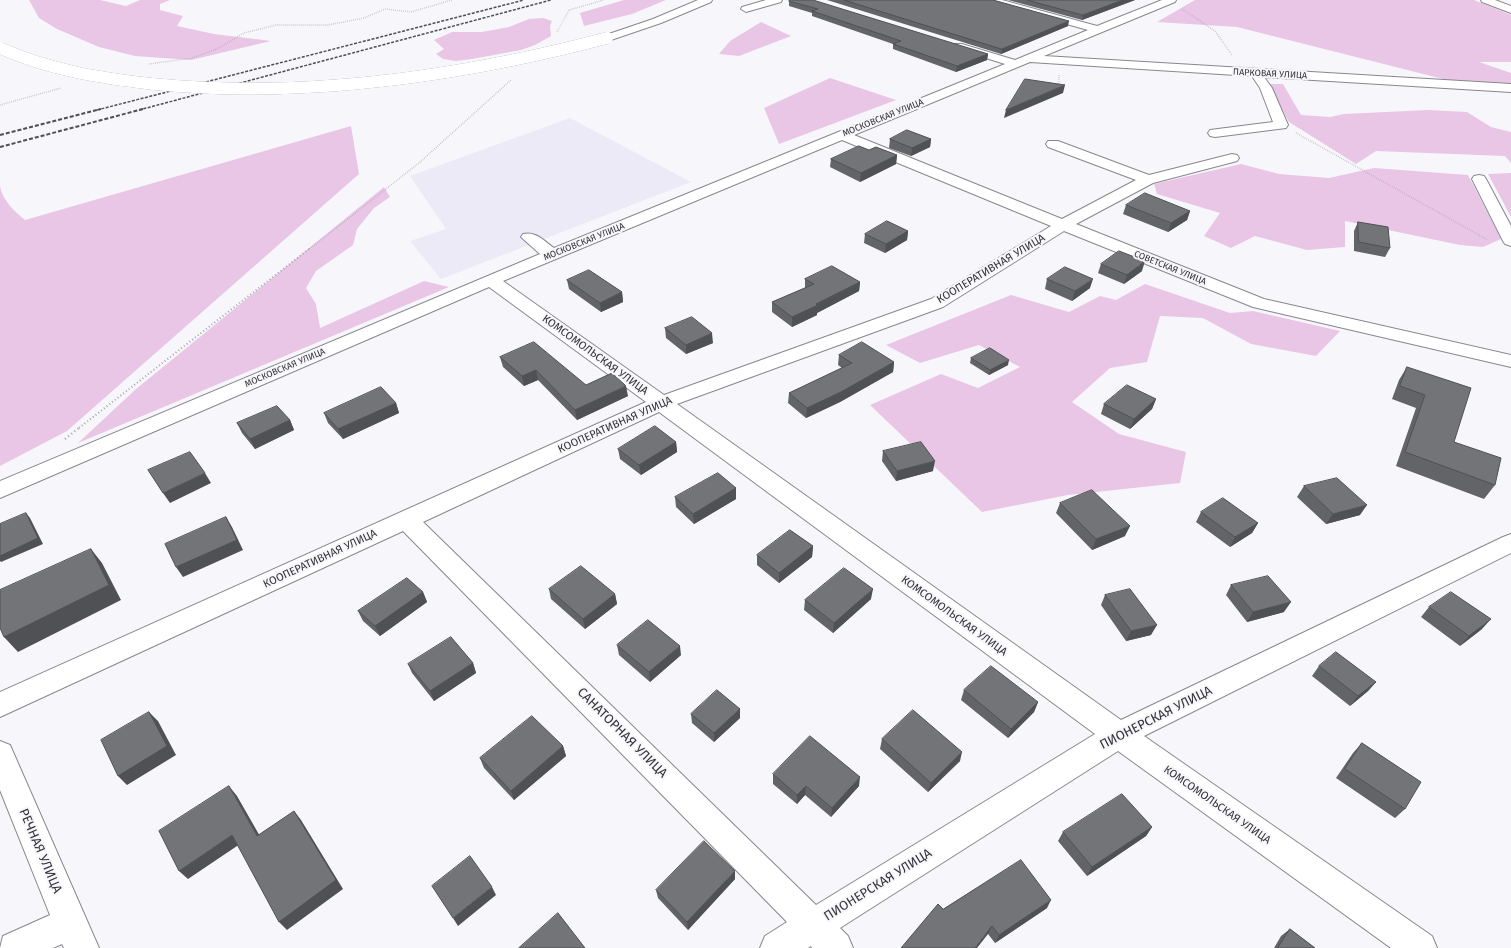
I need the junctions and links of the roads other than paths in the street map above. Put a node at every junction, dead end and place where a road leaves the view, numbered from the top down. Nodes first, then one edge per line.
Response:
1 (707, 0) edge
2 (777, 0) edge
3 (991, 0) edge
4 (1486, 0) edge
5 (1175, 3) edge
6 (746, 9) dead end
7 (1511, 10) edge
8 (1098, 30) junction
9 (949, 43) edge
10 (0, 48) edge
11 (1029, 59) junction
12 (1014, 65) junction
13 (1256, 73) junction
14 (1511, 88) edge
15 (1215, 133) dead end
16 (841, 135) junction
17 (1053, 144) dead end
18 (1232, 158) dead end
19 (1479, 179) dead end
20 (1148, 180) junction
21 (1063, 226) junction
22 (530, 237) dead end
23 (1511, 241) edge
24 (552, 255) junction
25 (492, 280) junction
26 (1511, 361) edge
27 (662, 403) junction
28 (0, 490) edge
29 (406, 520) junction
30 (1511, 543) edge
31 (0, 705) edge
32 (1119, 735) junction
33 (0, 754) edge
34 (814, 925) junction
35 (76, 935) edge
36 (15, 948) edge
37 (777, 948) edge
38 (836, 948) edge
39 (1420, 948) edge

1 - 10 street, bridge
2 - 6 street
3 - 8 street
4 - 7 street
5 - 8 street, МОСКОВСКАЯ УЛИЦА
8 - 11 street, МОСКОВСКАЯ УЛИЦА
9 - 12 street
11 - 12 street, МОСКОВСКАЯ УЛИЦА
11 - 13 street, ПАРКОВАЯ УЛИЦА
12 - 16 street, МОСКОВСКАЯ УЛИЦА
13 - 14 street, ПАРКОВАЯ УЛИЦА
13 - 15 street
16 - 21 street, СОВЕТСКАЯ УЛИЦА
16 - 24 street, МОСКОВСКАЯ УЛИЦА
17 - 20 street
18 - 20 street, КООПЕРАТИВНАЯ УЛИЦА
19 - 23 street
20 - 21 street, КООПЕРАТИВНАЯ УЛИЦА
21 - 26 street, СОВЕТСКАЯ УЛИЦА
21 - 27 street, КООПЕРАТИВНАЯ УЛИЦА
22 - 24 street
24 - 25 street, МОСКОВСКАЯ УЛИЦА
25 - 27 street, КОМСОМОЛЬСКАЯ УЛИЦА
25 - 28 street, МОСКОВСКАЯ УЛИЦА
27 - 29 street, КООПЕРАТИВНАЯ УЛИЦА
27 - 32 street, КОМСОМОЛЬСКАЯ УЛИЦА
29 - 31 street, КООПЕРАТИВНАЯ УЛИЦА
29 - 34 street, САНАТОРНАЯ УЛИЦА
30 - 32 street, ПИОНЕРСКАЯ УЛИЦА
32 - 34 street, ПИОНЕРСКАЯ УЛИЦА
32 - 39 street, КОМСОМОЛЬСКАЯ УЛИЦА
33 - 35 street, РЕЧНАЯ УЛИЦА
34 - 37 street, ПИОНЕРСКАЯ УЛИЦА
34 - 38 street, САНАТОРНАЯ УЛИЦА
35 - 36 street

